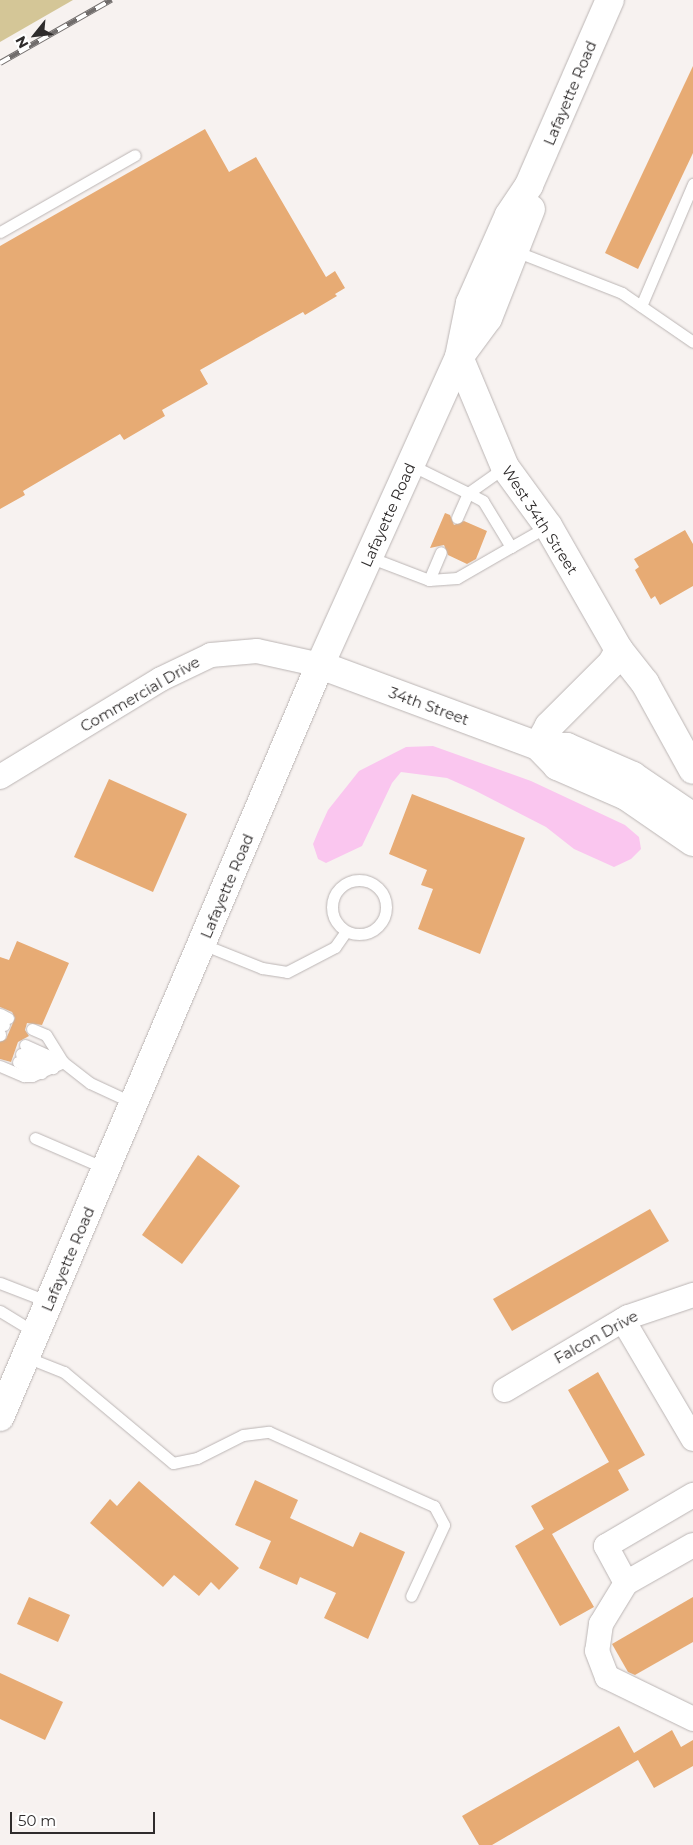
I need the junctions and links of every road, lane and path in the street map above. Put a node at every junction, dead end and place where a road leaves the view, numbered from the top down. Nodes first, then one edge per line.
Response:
1 (610, 0) edge
2 (135, 154) dead end
3 (693, 184) edge
4 (530, 185) junction
5 (0, 232) edge
6 (515, 251) junction
7 (641, 306) junction
8 (693, 342) edge
9 (459, 357) junction
10 (411, 465) junction
11 (505, 467) junction
12 (468, 493) junction
13 (457, 518) dead end
14 (548, 526) junction
15 (511, 547) junction
16 (441, 552) dead end
17 (369, 557) junction
18 (429, 580) junction
19 (619, 650) junction
20 (320, 665) junction
21 (538, 746) junction
22 (693, 770) edge
23 (0, 777) edge
24 (693, 817) edge
25 (693, 842) edge
26 (346, 931) junction
27 (202, 944) junction
28 (25, 1045) junction
29 (63, 1062) junction
30 (0, 1066) edge
31 (47, 1070) junction
32 (135, 1104) junction
33 (35, 1138) dead end
34 (107, 1169) junction
35 (0, 1284) edge
36 (693, 1295) edge
37 (49, 1302) junction
38 (0, 1311) edge
39 (623, 1320) junction
40 (31, 1345) junction
41 (7, 1383) edge
42 (505, 1390) dead end
43 (0, 1417) edge
44 (693, 1439) edge
45 (693, 1495) edge
46 (693, 1545) edge
47 (626, 1583) junction
48 (411, 1596) dead end
49 (693, 1719) edge

1 - 4 main road, Lafayette Road
2 - 5 lane
3 - 7 lane
4 - 6 main road, Lafayette Road
4 - 9 main road, Lafayette Road
6 - 7 lane
6 - 9 main road, Lafayette Road
7 - 8 lane
9 - 10 main road, Lafayette Road
9 - 11 main road, West 34th Street
10 - 12 lane
10 - 17 main road, Lafayette Road
11 - 12 lane
11 - 14 main road, West 34th Street
12 - 13 lane
12 - 15 lane
14 - 15 lane
14 - 19 main road, West 34th Street
15 - 18 lane
16 - 18 lane
17 - 18 lane
17 - 20 main road, Lafayette Road
19 - 21 main road
19 - 22 main road, West 34th Street
20 - 21 main road, 34th Street
20 - 23 street, Commercial Drive
20 - 27 main road, Lafayette Road
21 - 24 main road
21 - 25 main road
26 - 26 lane
26 - 27 lane
27 - 32 main road, Lafayette Road
28 - 29 lane
28 - 29 lane
28 - 31 lane
29 - 31 lane
29 - 32 lane
30 - 31 lane
32 - 34 main road, Lafayette Road
33 - 34 lane
34 - 37 main road, Lafayette Road
35 - 37 lane
36 - 39 street, Falcon Drive
37 - 40 main road, Lafayette Road
38 - 40 lane
39 - 42 street, Falcon Drive
39 - 44 street
40 - 41 main road, Lafayette Road
40 - 48 lane
41 - 43 main road, Lafayette Road
45 - 47 street
46 - 47 street
47 - 49 street

